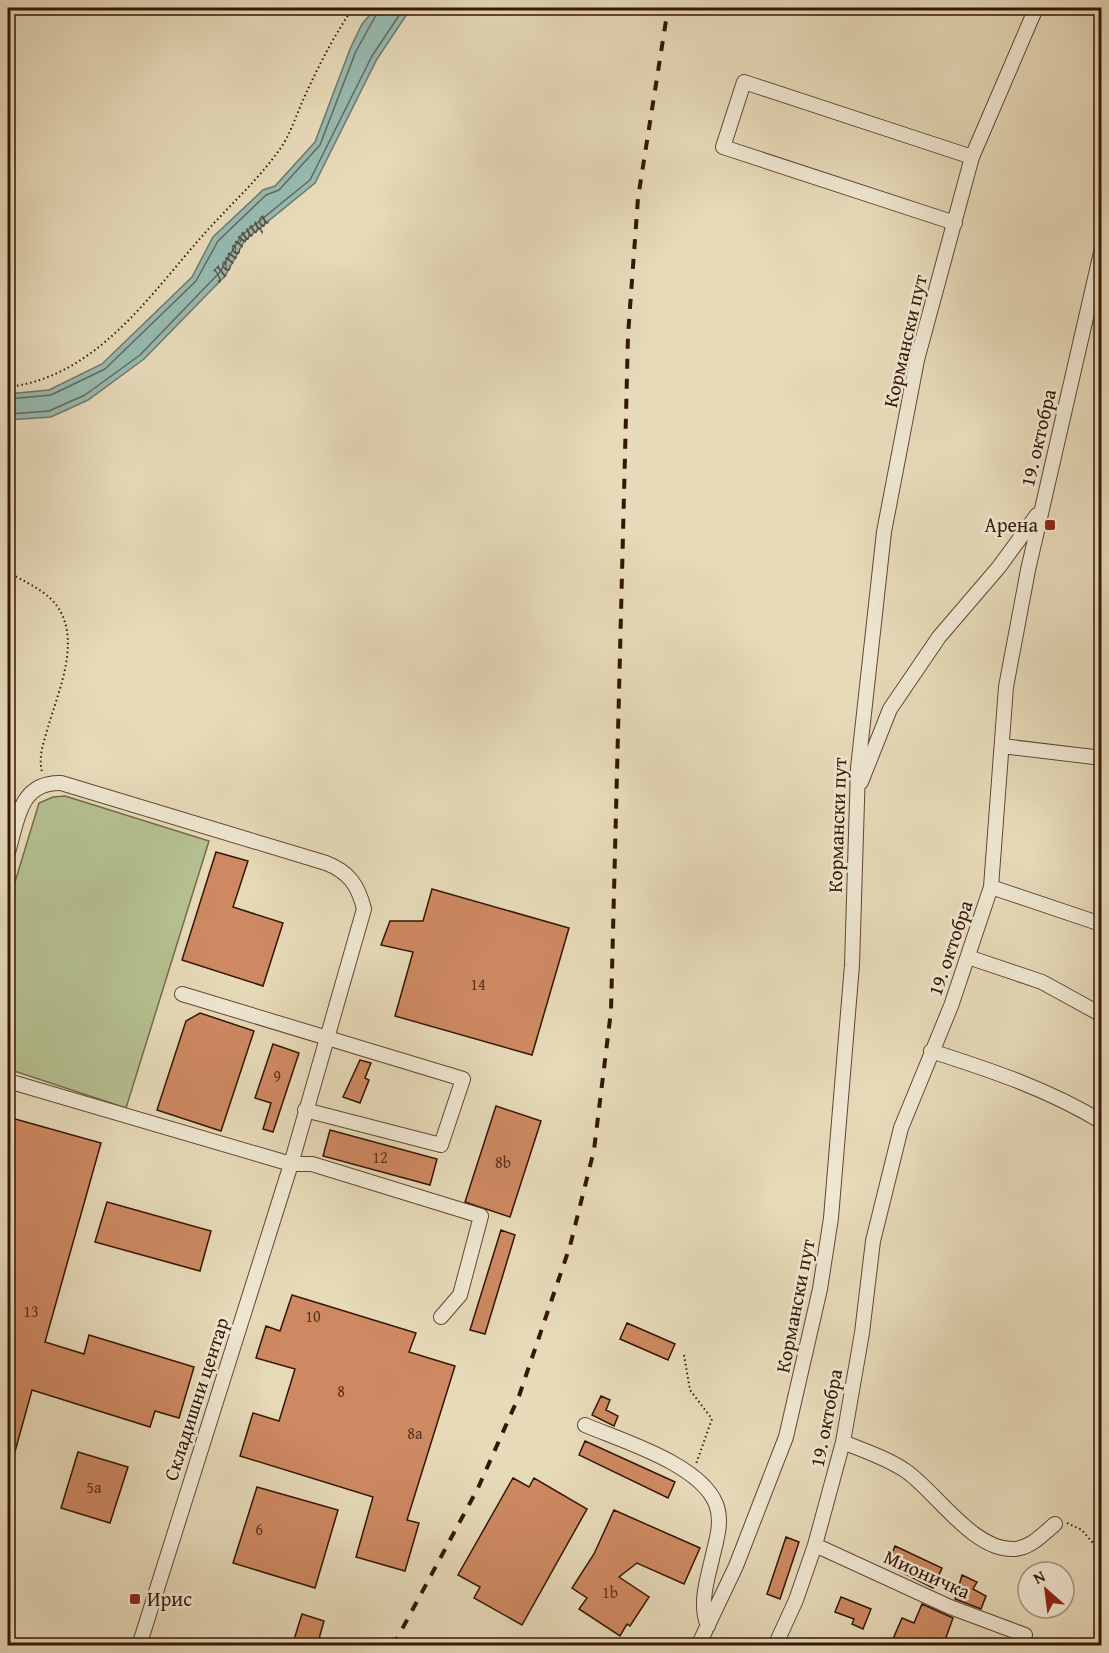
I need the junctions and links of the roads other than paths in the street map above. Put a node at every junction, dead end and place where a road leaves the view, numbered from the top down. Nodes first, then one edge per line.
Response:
1 (1036, 8) edge
2 (972, 157) junction
3 (955, 223) junction
4 (1101, 248) edge
5 (1042, 509) junction
6 (1002, 746) junction
7 (1101, 758) edge
8 (857, 793) junction
9 (8, 852) edge
10 (991, 887) junction
11 (1101, 924) edge
12 (968, 957) junction
13 (182, 994) dead end
14 (1101, 1015) edge
15 (327, 1036) junction
16 (931, 1051) junction
17 (8, 1081) edge
18 (305, 1110) junction
19 (1101, 1122) edge
20 (291, 1164) junction
21 (441, 1317) dead end
22 (585, 1425) dead end
23 (843, 1442) junction
24 (1056, 1524) road end
25 (815, 1545) junction
26 (708, 1626) junction
27 (1025, 1635) dead end
28 (139, 1646) edge
29 (698, 1646) edge
30 (775, 1646) edge

1 - 2 street, Кормански пут
2 - 3 street, Кормански пут
2 - 3 street
3 - 8 street, Кормански пут
4 - 5 street, 19. октобра
5 - 6 street, 19. октобра
5 - 8 street
6 - 7 street
6 - 10 street, 19. октобра
8 - 26 street, Кормански пут
9 - 15 street, Складишни центар
10 - 11 street
10 - 12 street, 19. октобра
12 - 14 street
12 - 16 street, 19. октобра
13 - 15 street
15 - 18 street, Складишни центар
15 - 18 street
16 - 19 street
16 - 23 street, 19. октобра
17 - 20 street
18 - 20 street, Складишни центар
20 - 21 street
20 - 28 street, Складишни центар
22 - 26 street
23 - 24 street
23 - 25 street, 19. октобра
25 - 27 street, Мионичка
25 - 30 street, 19. октобра
26 - 29 street, Кормански пут

